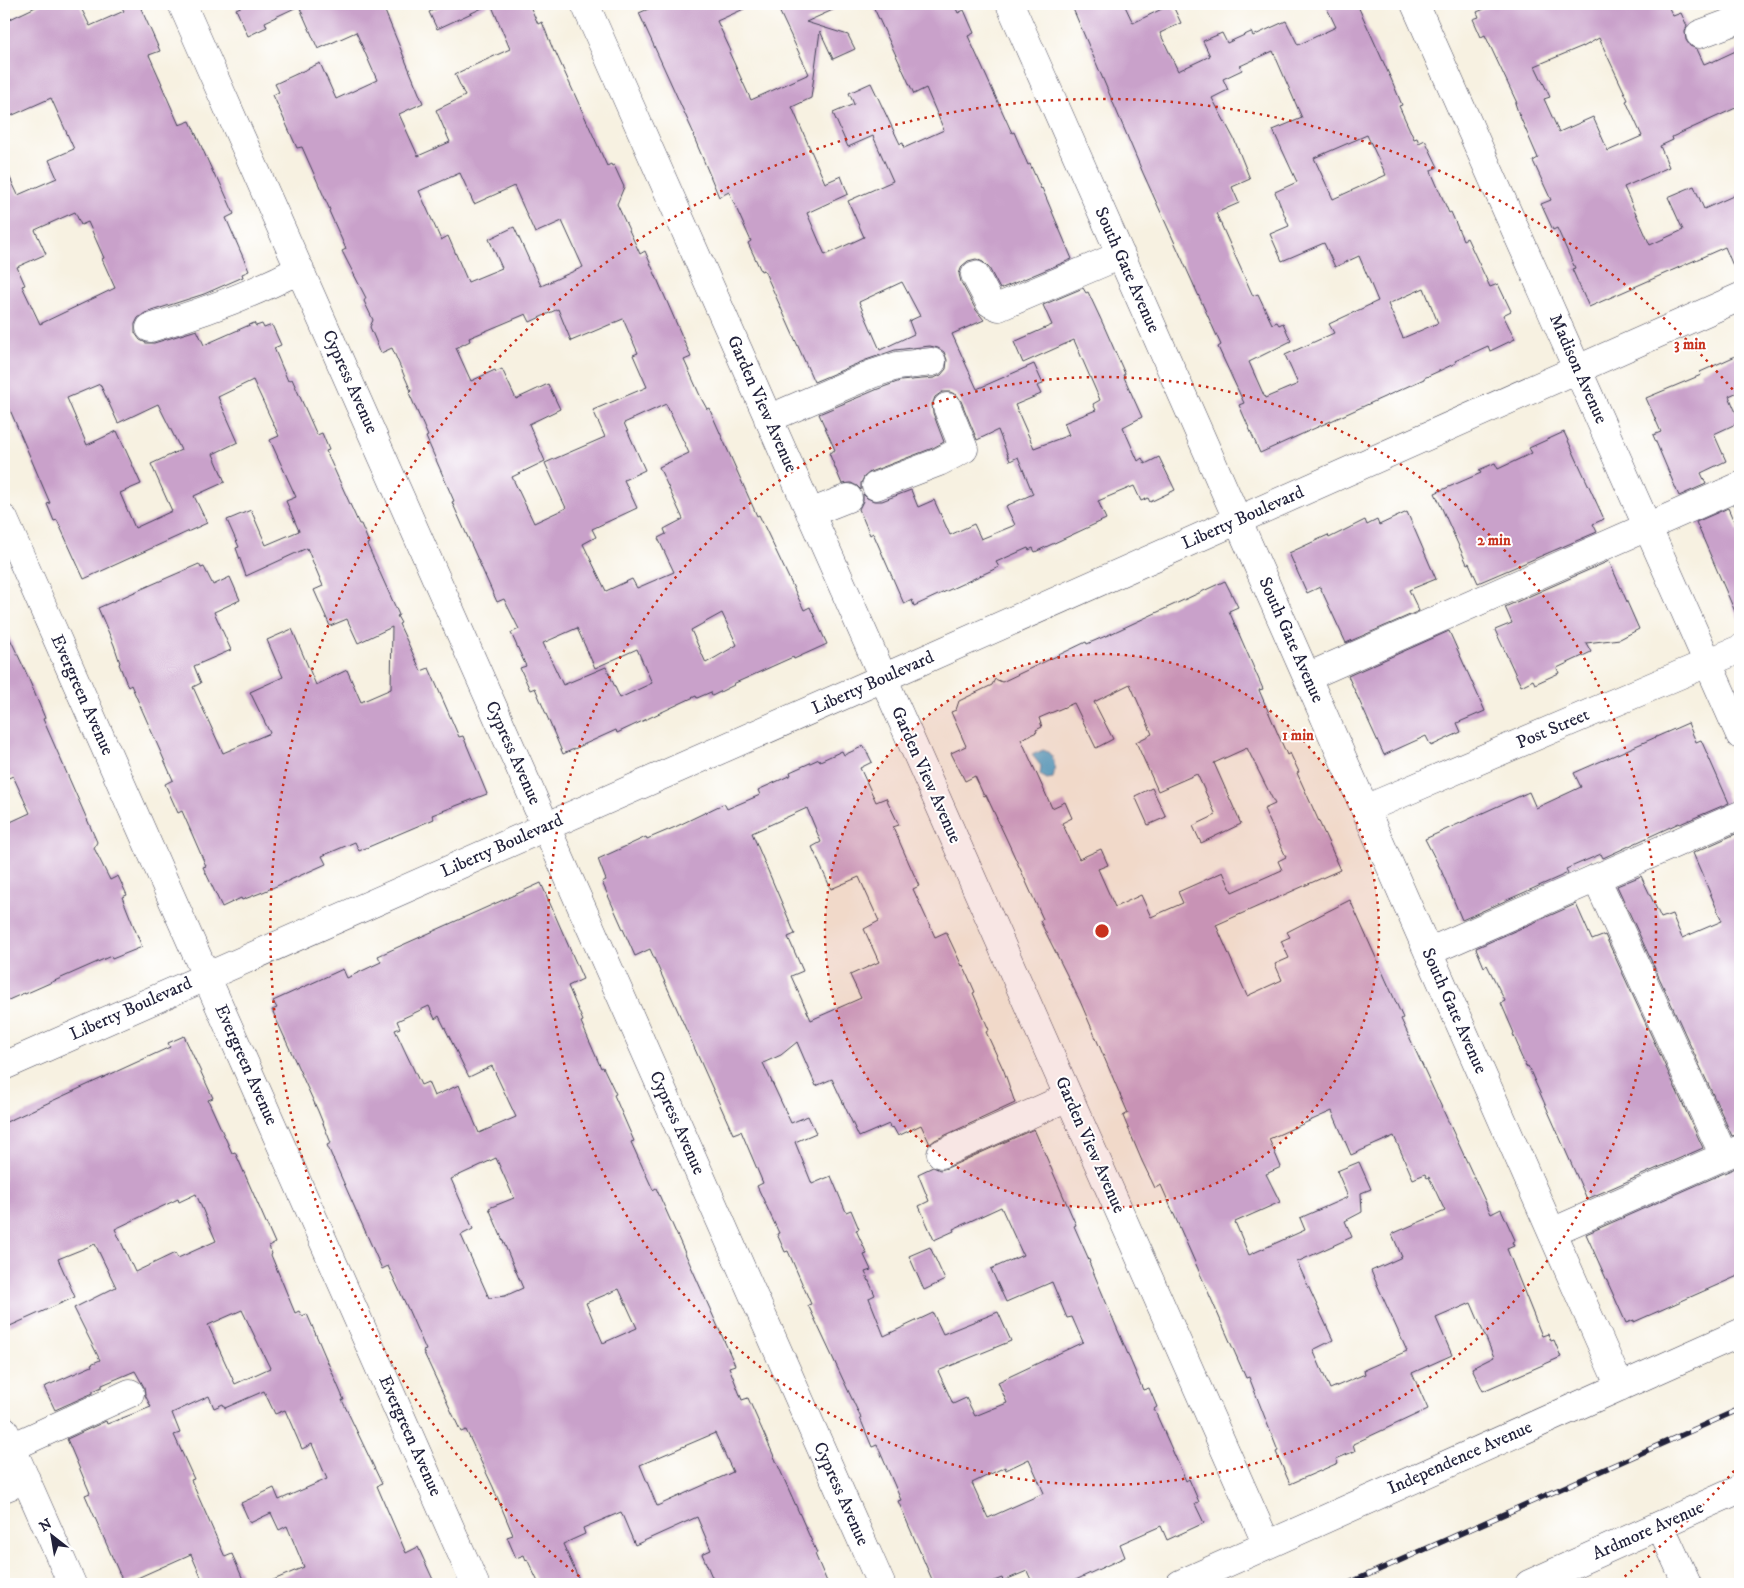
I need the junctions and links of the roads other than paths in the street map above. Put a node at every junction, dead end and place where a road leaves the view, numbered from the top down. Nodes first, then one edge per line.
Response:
1 (182, 4) edge
2 (585, 4) edge
3 (1010, 4) edge
4 (1415, 4) edge
5 (1740, 19) edge
6 (1700, 34) dead end
7 (1121, 256) junction
8 (300, 269) junction
9 (975, 275) dead end
10 (1740, 297) edge
11 (150, 328) dead end
12 (932, 362) dead end
13 (1578, 370) junction
14 (947, 407) dead end
15 (768, 418) junction
16 (876, 486) dead end
17 (1740, 486) edge
18 (848, 498) dead end
19 (810, 513) junction
20 (4, 519) edge
21 (1238, 520) junction
22 (1648, 526) junction
23 (1740, 648) edge
24 (1708, 662) junction
25 (1307, 677) junction
26 (883, 678) junction
27 (1739, 730) edge
28 (1365, 809) junction
29 (1740, 815) edge
30 (546, 826) junction
31 (1596, 878) junction
32 (1428, 952) junction
33 (206, 976) junction
34 (4, 1066) edge
35 (1068, 1097) junction
36 (1732, 1152) edge
37 (941, 1154) dead end
38 (1552, 1232) junction
39 (1740, 1333) edge
40 (1620, 1386) junction
41 (130, 1393) dead end
42 (8, 1438) edge
43 (15, 1484) edge
44 (1740, 1489) edge
45 (1660, 1525) junction
46 (1267, 1545) junction
47 (72, 1584) edge
48 (476, 1584) edge
49 (880, 1584) edge
50 (1180, 1584) edge
51 (1529, 1584) edge
52 (1687, 1584) edge

1 - 8 street, Cypress Avenue
2 - 15 street, Garden View Avenue
3 - 7 street, South Gate Avenue
4 - 13 street, Madison Avenue
5 - 6 street
7 - 9 street
7 - 21 street, South Gate Avenue
8 - 11 street
8 - 30 street, Cypress Avenue
10 - 13 street, Liberty Boulevard
12 - 15 street
13 - 21 street, Liberty Boulevard
13 - 22 street, Madison Avenue
14 - 16 street
15 - 19 street, Garden View Avenue
17 - 22 street
18 - 19 street
19 - 26 street, Garden View Avenue
20 - 33 street, Evergreen Avenue
21 - 25 street, South Gate Avenue
21 - 26 street, Liberty Boulevard
22 - 24 street, Madison Avenue
22 - 25 street
23 - 24 street, Post Street
24 - 27 street, Madison Avenue
24 - 28 street, Post Street
25 - 28 street, South Gate Avenue
26 - 30 street, Liberty Boulevard
26 - 35 street, Garden View Avenue
28 - 32 street, South Gate Avenue
29 - 31 street
30 - 33 street, Liberty Boulevard
30 - 49 street, Cypress Avenue
31 - 32 street
31 - 36 street
32 - 38 street, South Gate Avenue
33 - 34 street, Liberty Boulevard
33 - 48 street, Evergreen Avenue
35 - 37 street
35 - 46 street, Garden View Avenue
36 - 38 street
38 - 40 street, South Gate Avenue
39 - 40 street, Independence Avenue
40 - 46 street, Independence Avenue
41 - 42 street
42 - 43 street
43 - 47 street
44 - 45 street, Ardmore Avenue
45 - 51 street, Ardmore Avenue
45 - 52 street
46 - 50 street, Independence Avenue

